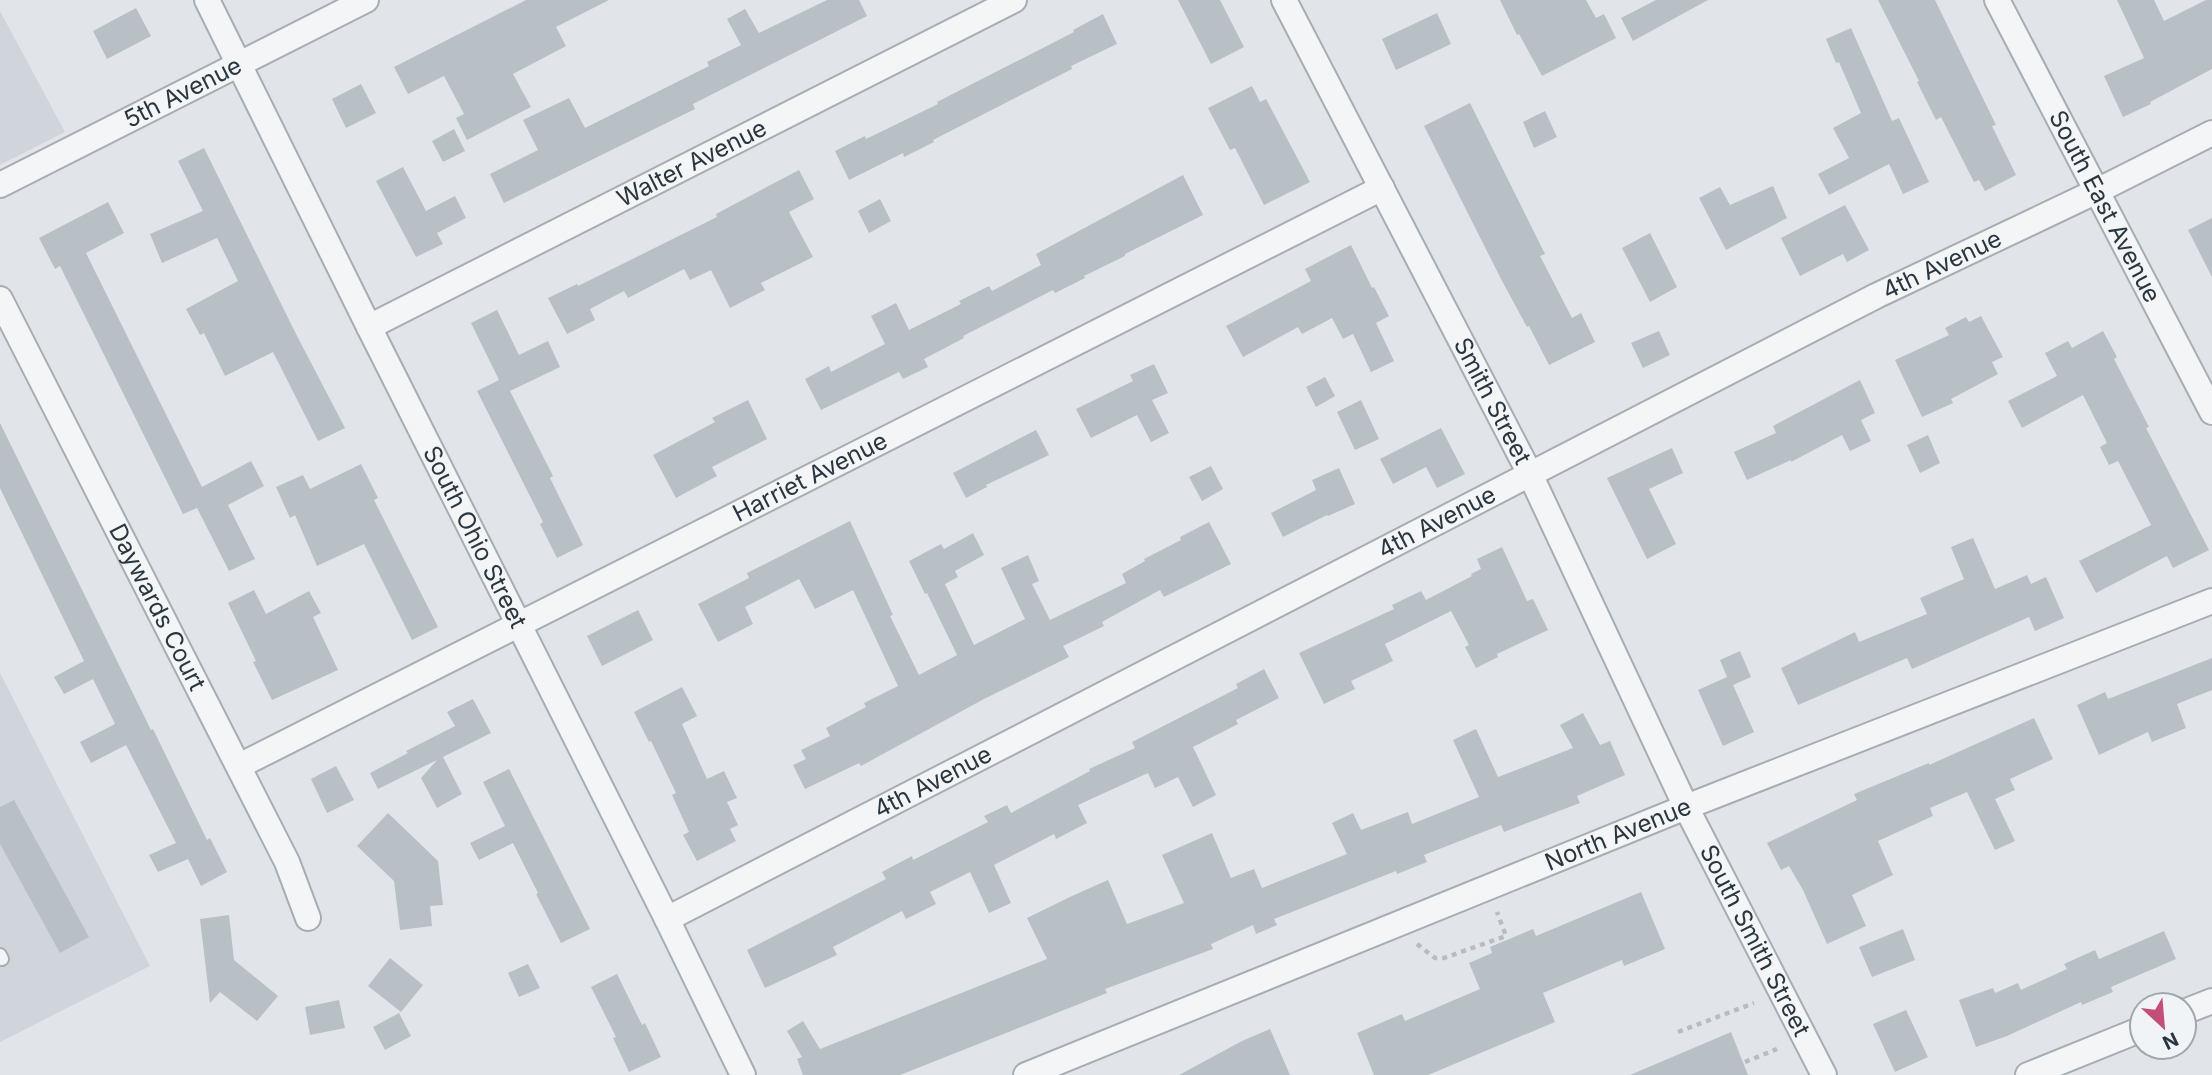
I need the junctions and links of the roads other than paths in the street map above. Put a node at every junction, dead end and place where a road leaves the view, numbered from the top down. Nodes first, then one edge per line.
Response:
1 (207, 0) edge
2 (366, 0) edge
3 (1014, 0) edge
4 (1284, 0) edge
5 (1997, 0) edge
6 (239, 65) junction
7 (2212, 133) edge
8 (0, 185) edge
9 (1382, 188) junction
10 (2097, 191) junction
11 (0, 299) edge
12 (369, 327) junction
13 (2212, 412) edge
14 (1530, 474) junction
15 (2212, 601) edge
16 (518, 624) junction
17 (239, 766) junction
18 (1686, 807) junction
19 (308, 918) dead end
20 (667, 919) junction
21 (2128, 1035) edge
22 (743, 1075) edge
23 (1026, 1075) edge
24 (1824, 1075) edge
25 (2028, 1075) edge

1 - 6 street, South Ohio Street
2 - 6 street, 5th Avenue
3 - 12 street, Walter Avenue
4 - 9 street, Smith Street
5 - 10 street, South East Avenue
6 - 8 street, 5th Avenue
6 - 12 street, South Ohio Street
7 - 10 street, 4th Avenue
9 - 14 street, Smith Street
9 - 16 street, Harriet Avenue
10 - 13 street, South East Avenue
10 - 14 street, 4th Avenue
11 - 17 street, Daywards Court
12 - 16 street, South Ohio Street
14 - 18 street, Smith Street
14 - 20 street, 4th Avenue
15 - 18 street, North Avenue
16 - 17 street, Harriet Avenue
16 - 20 street, South Ohio Street
17 - 19 street, Daywards Court
18 - 23 street, North Avenue
18 - 24 street, South Smith Street
20 - 22 street, South Ohio Street
21 - 25 street

